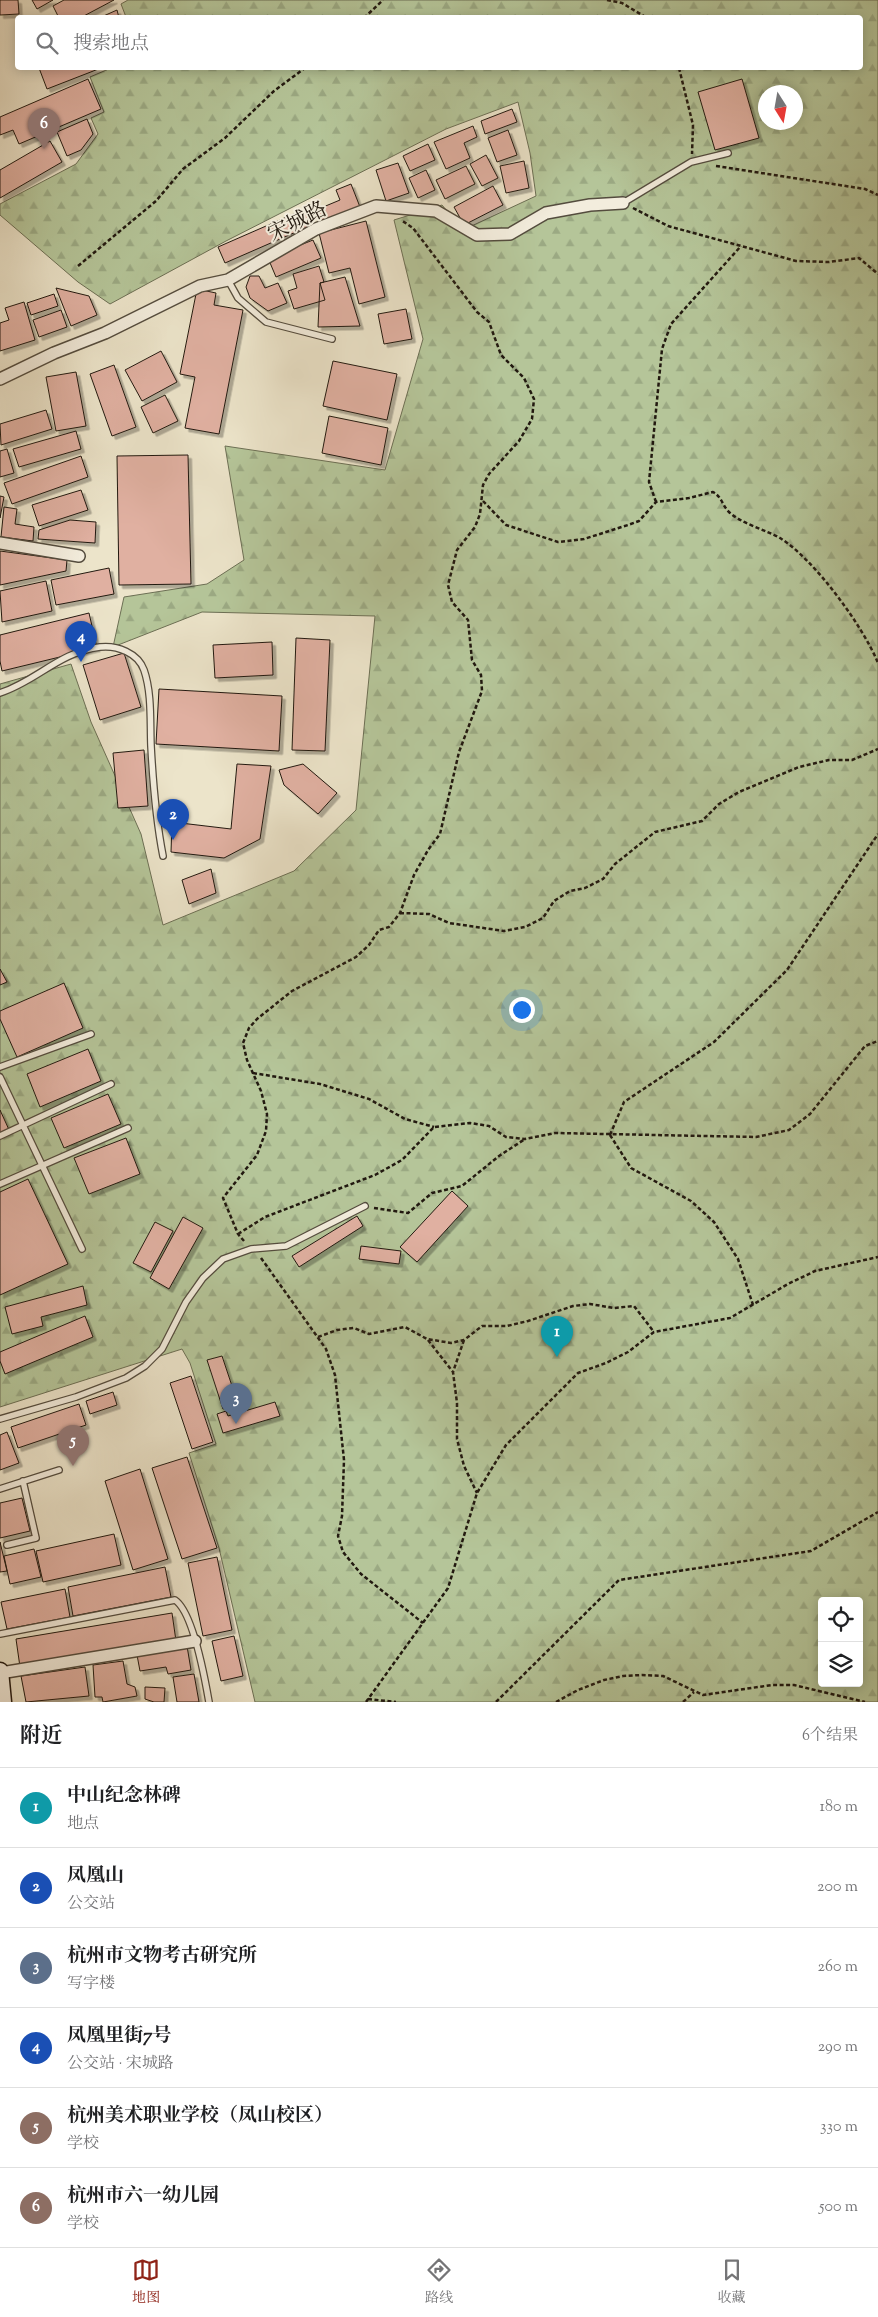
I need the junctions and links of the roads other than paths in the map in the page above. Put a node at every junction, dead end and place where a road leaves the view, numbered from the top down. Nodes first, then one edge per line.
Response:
1 (728, 153) dead end
2 (623, 203) joint
3 (228, 280) junction
4 (332, 339) dead end
5 (0, 379) edge
6 (0, 543) edge
7 (79, 556) dead end
8 (0, 693) edge
9 (163, 856) dead end
10 (91, 1034) dead end
11 (0, 1067) edge
12 (0, 1077) edge
13 (111, 1084) dead end
14 (24, 1126) junction
15 (128, 1128) dead end
16 (0, 1136) edge
17 (43, 1164) junction
18 (0, 1184) edge
19 (365, 1206) road end
20 (82, 1249) dead end
21 (0, 1419) edge
22 (60, 1470) dead end
23 (23, 1481) junction
24 (0, 1489) edge
25 (7, 1545) dead end
26 (0, 1634) edge
27 (195, 1641) junction
28 (0, 1672) edge
29 (2, 1702) edge
30 (209, 1702) edge

1 - 2 lane
2 - 3 street, 宋城路
3 - 4 lane
3 - 5 street, 宋城路
6 - 7 street
8 - 9 lane
10 - 11 lane
12 - 14 lane
13 - 14 lane
14 - 16 lane
14 - 17 lane
15 - 17 lane
17 - 18 lane
17 - 20 lane
19 - 21 lane
22 - 23 lane
23 - 24 lane
23 - 25 lane
26 - 27 lane
27 - 28 street
27 - 30 lane
28 - 29 street

